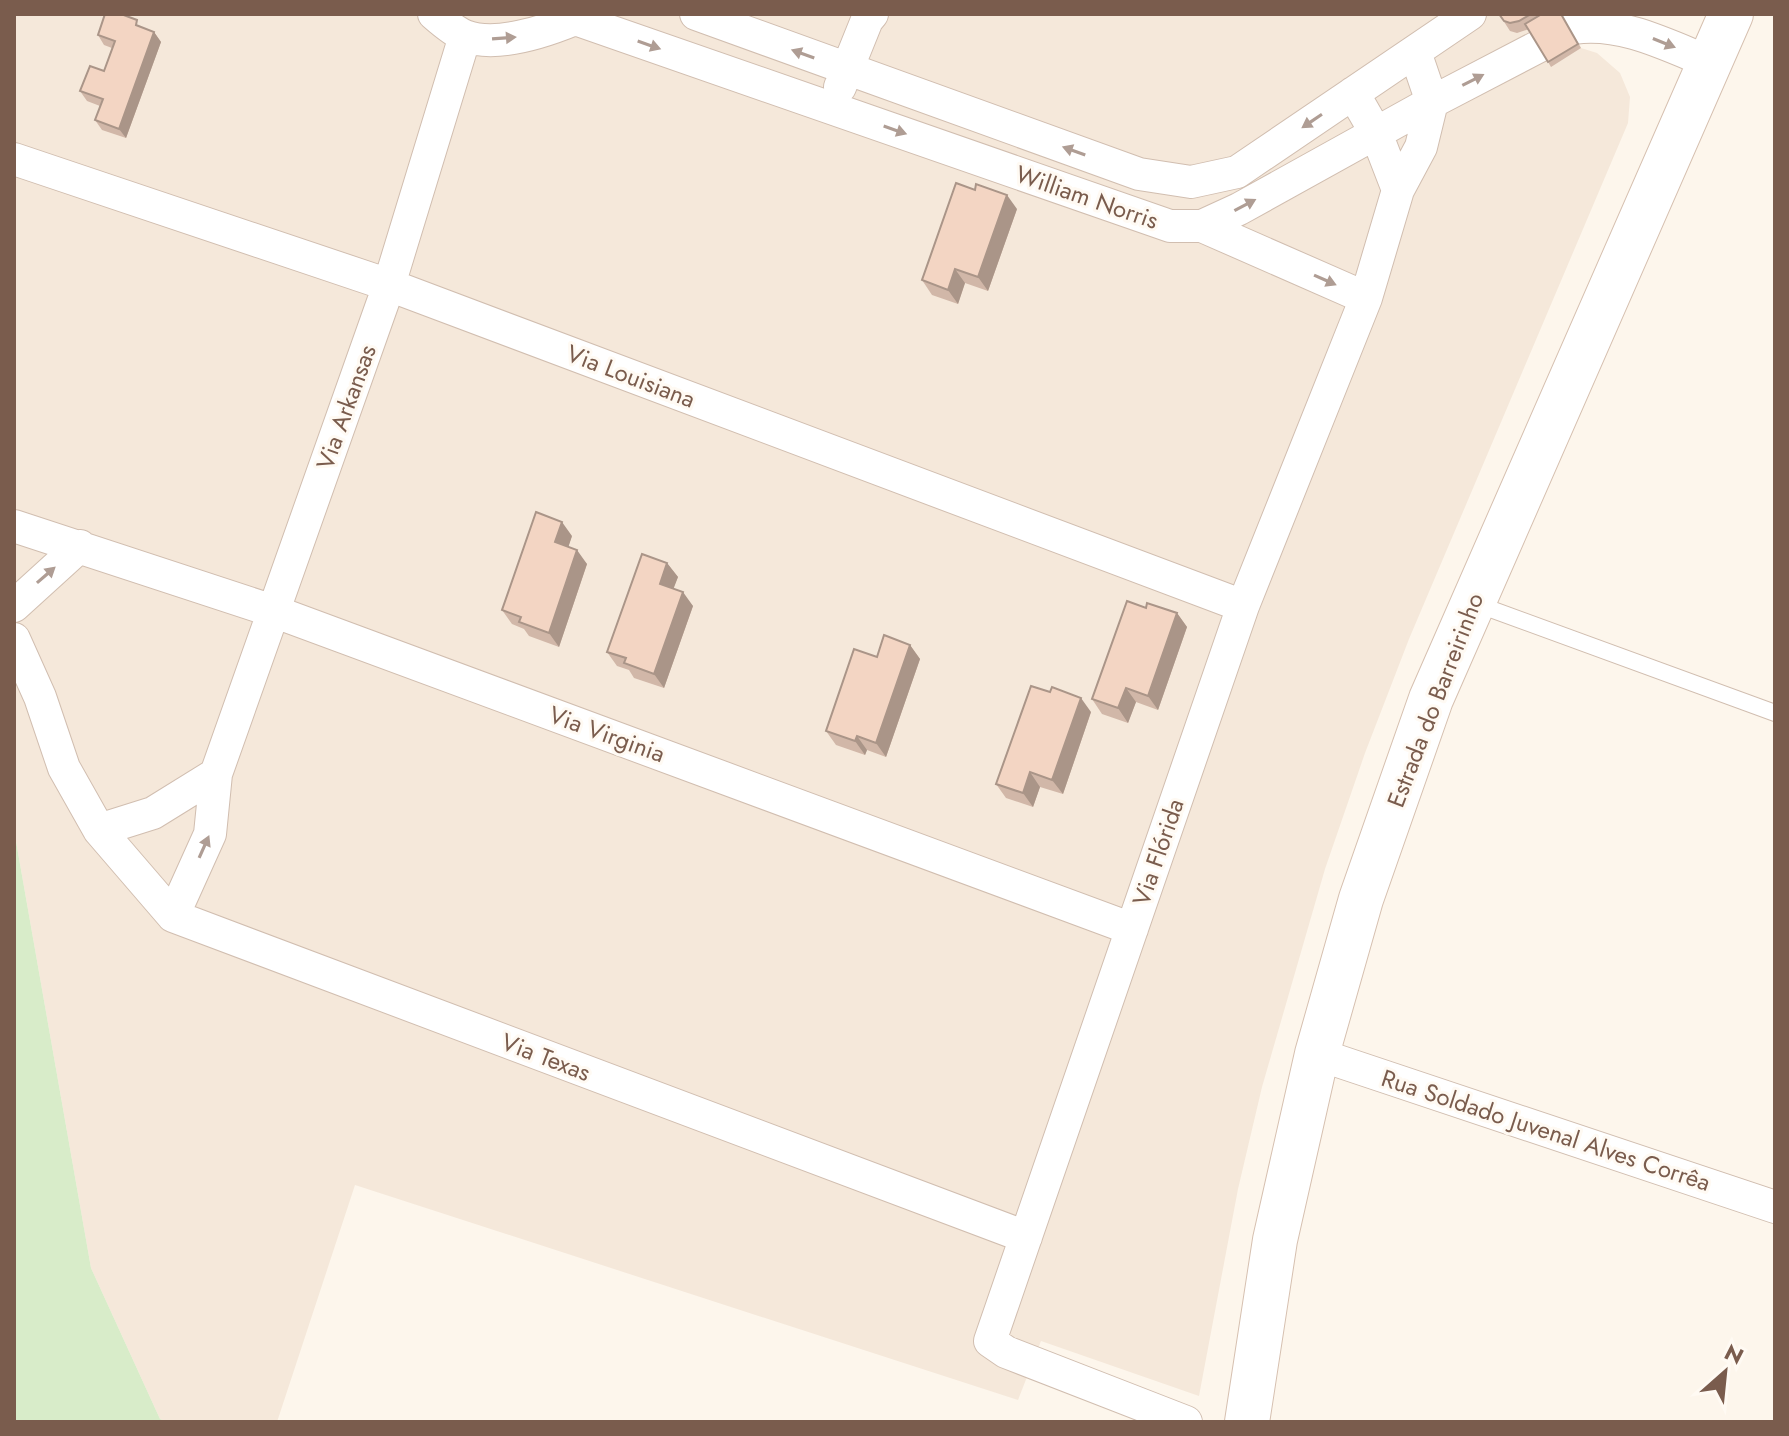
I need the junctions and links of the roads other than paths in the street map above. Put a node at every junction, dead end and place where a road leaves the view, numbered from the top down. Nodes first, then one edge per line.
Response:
1 (434, 14) edge
2 (696, 14) edge
3 (872, 14) edge
4 (1470, 14) edge
5 (1731, 14) edge
6 (576, 17) edge
7 (1615, 22) edge
8 (465, 36) junction
9 (1415, 52) junction
10 (1711, 63) junction
11 (845, 69) junction
12 (1353, 93) junction
13 (1432, 102) junction
14 (833, 109) junction
15 (1376, 133) junction
16 (14, 159) edge
17 (1398, 190) junction
18 (1202, 226) junction
19 (389, 285) junction
20 (1366, 298) junction
21 (14, 526) edge
22 (80, 546) junction
23 (1472, 602) junction
24 (14, 606) edge
25 (1243, 606) junction
26 (273, 611) junction
27 (14, 639) edge
28 (1775, 713) edge
29 (216, 774) junction
30 (99, 830) junction
31 (173, 916) junction
32 (1132, 929) junction
33 (1317, 1054) junction
34 (1775, 1207) edge
35 (1026, 1237) junction
36 (1174, 1417) edge
37 (1253, 1421) edge

1 - 8 street
11 -> 2 street, William Norris
3 - 11 street
4 - 9 street, William Norris
5 - 10 main road, Estrada do Barreirinho
8 -> 6 street
6 -> 14 street, William Norris
7 -> 10 street
13 -> 7 street, William Norris
8 - 19 street, Via Arkansas
9 - 12 street, William Norris
9 - 13 street
10 - 23 main road, Estrada do Barreirinho
12 -> 11 street, William Norris
11 - 14 street
12 - 15 street
13 - 15 street, William Norris
13 - 17 street, Via Flórida
14 -> 18 street, William Norris
15 - 17 street
18 -> 15 street, William Norris
16 - 19 street, Via Louisiana
17 - 20 street, Via Flórida
18 -> 20 street
19 - 25 street, Via Louisiana
19 - 26 street, Via Arkansas
20 - 25 street, Via Flórida
21 - 22 street, Via Virginia
24 -> 22 street
22 - 26 street, Via Virginia
23 - 28 lane
23 - 33 main road, Estrada do Barreirinho
25 - 32 street, Via Flórida
26 - 29 street, Via Arkansas
26 - 32 street, Via Virginia
27 - 30 street, Via Texas
29 - 30 street
31 -> 29 street, Via Arkansas
30 - 31 street, Via Texas
31 - 35 street, Via Texas
32 - 35 street, Via Flórida
33 - 34 street, Rua Soldado Juvenal Alves Corrêa
33 - 37 main road, Estrada do Barreirinho
35 - 36 street, Via Flórida

